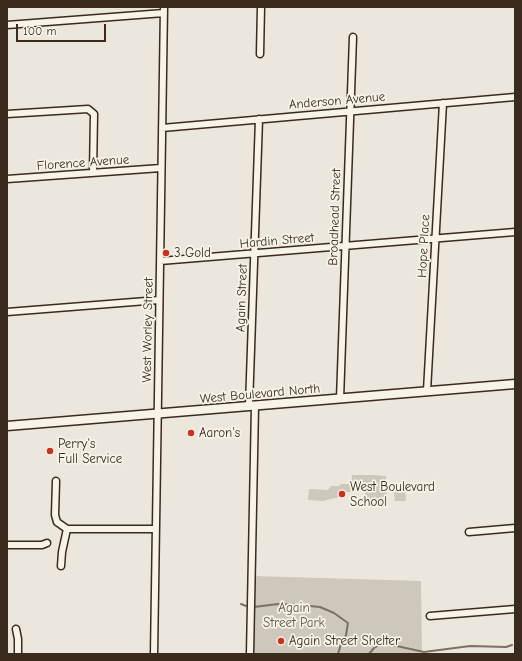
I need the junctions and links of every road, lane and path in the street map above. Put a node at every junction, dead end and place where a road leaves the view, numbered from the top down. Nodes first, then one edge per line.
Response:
1 (261, 7) edge
2 (164, 10) edge
3 (7, 25) edge
4 (353, 37) dead end
5 (260, 54) dead end
6 (515, 96) edge
7 (442, 102) junction
8 (350, 111) junction
9 (7, 114) edge
10 (259, 119) junction
11 (162, 128) junction
12 (161, 168) junction
13 (94, 173) junction
14 (7, 179) edge
15 (515, 232) edge
16 (436, 238) junction
17 (345, 246) junction
18 (254, 254) junction
19 (160, 261) junction
20 (159, 300) junction
21 (7, 312) edge
22 (515, 384) edge
23 (427, 391) junction
24 (340, 399) junction
25 (252, 406) junction
26 (158, 414) junction
27 (7, 426) edge
28 (56, 481) dead end
29 (515, 528) edge
30 (67, 529) junction
31 (155, 529) junction
32 (469, 532) dead end
33 (47, 543) dead end
34 (7, 545) edge
35 (62, 566) dead end
36 (515, 609) edge
37 (430, 616) dead end
38 (16, 629) dead end
39 (18, 654) edge
40 (154, 654) edge
41 (250, 654) edge

1 - 5 street
2 - 3 street
2 - 11 street, West Worley Street
4 - 8 street, Broadhead Street
6 - 7 street, Anderson Avenue
7 - 8 street, Anderson Avenue
7 - 16 street, Hope Place
8 - 10 street, Anderson Avenue
8 - 17 street, Broadhead Street
9 - 13 street
10 - 11 street, Anderson Avenue
10 - 18 street, Again Street
11 - 12 street, West Worley Street
12 - 13 street, Florence Avenue
12 - 19 street, West Worley Street
13 - 14 street, Florence Avenue
15 - 16 street, Hardin Street
16 - 17 street, Hardin Street
16 - 23 street, Hope Place
17 - 18 street, Hardin Street
17 - 24 street, Broadhead Street
18 - 19 street, Hardin Street
18 - 25 street, Again Street
19 - 20 street, West Worley Street
20 - 21 street
20 - 26 street, West Worley Street
22 - 23 main road, West Boulevard North
23 - 24 main road, West Boulevard North
24 - 25 main road, West Boulevard North
25 - 26 main road, West Boulevard North
25 - 41 street, Again Street
26 - 27 main road, West Boulevard North
26 - 31 street, West Worley Street
28 - 30 street
29 - 32 street
30 - 31 street
30 - 35 street
31 - 40 street, West Worley Street
33 - 34 street
36 - 37 street
38 - 39 street

